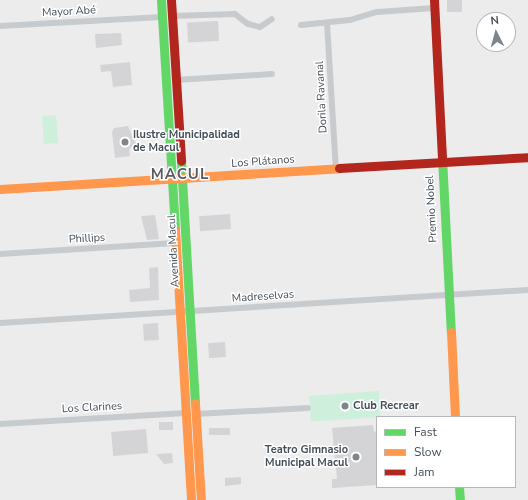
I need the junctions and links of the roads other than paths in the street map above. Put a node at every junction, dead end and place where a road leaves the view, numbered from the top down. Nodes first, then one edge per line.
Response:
1 (161, 0) edge
2 (171, 0) edge
3 (434, 4) edge
4 (167, 16) junction
5 (272, 19) dead end
6 (327, 23) junction
7 (300, 25) dead end
8 (0, 26) edge
9 (272, 74) dead end
10 (175, 80) junction
11 (528, 157) edge
12 (442, 163) junction
13 (336, 169) junction
14 (172, 179) junction
15 (182, 179) junction
16 (0, 189) edge
17 (175, 243) junction
18 (0, 254) edge
19 (528, 290) edge
20 (449, 296) junction
21 (184, 312) junction
22 (0, 324) edge
23 (308, 408) dead end
24 (186, 413) junction
25 (195, 414) junction
26 (455, 416) edge
27 (0, 424) edge
28 (459, 488) edge
29 (191, 500) edge
30 (201, 500) edge
31 (460, 500) edge

1 - 4 main road, Avenida Macul
2 - 4 main road, Avenida Macul
3 - 6 street
3 - 12 main road, Premio Nobel
4 - 5 street, Mayor Abé
4 - 8 street, Mayor Abé
4 - 10 main road, Avenida Macul
4 - 14 main road, Avenida Macul
6 - 7 street
6 - 13 street, Dorila Ravanal
9 - 10 street
10 - 15 main road, Avenida Macul
11 - 12 main road, Los Plátanos
12 - 13 main road, Los Plátanos
12 - 20 main road, Premio Nobel
13 - 15 main road, Los Plátanos
14 - 15 main road, Los Plátanos
14 - 16 main road, Los Plátanos
14 - 17 main road, Avenida Macul
15 - 21 main road, Avenida Macul
17 - 18 street, Phillips
17 - 21 main road, Avenida Macul
19 - 20 street, Madreselvas
20 - 21 street, Madreselvas
20 - 26 main road, Premio Nobel
21 - 22 street, Madreselvas
21 - 24 main road, Avenida Macul
21 - 25 main road, Avenida Macul
23 - 25 street
24 - 27 street, Los Clarines
24 - 29 main road, Avenida Macul
25 - 30 main road, Avenida Macul
28 - 31 main road

